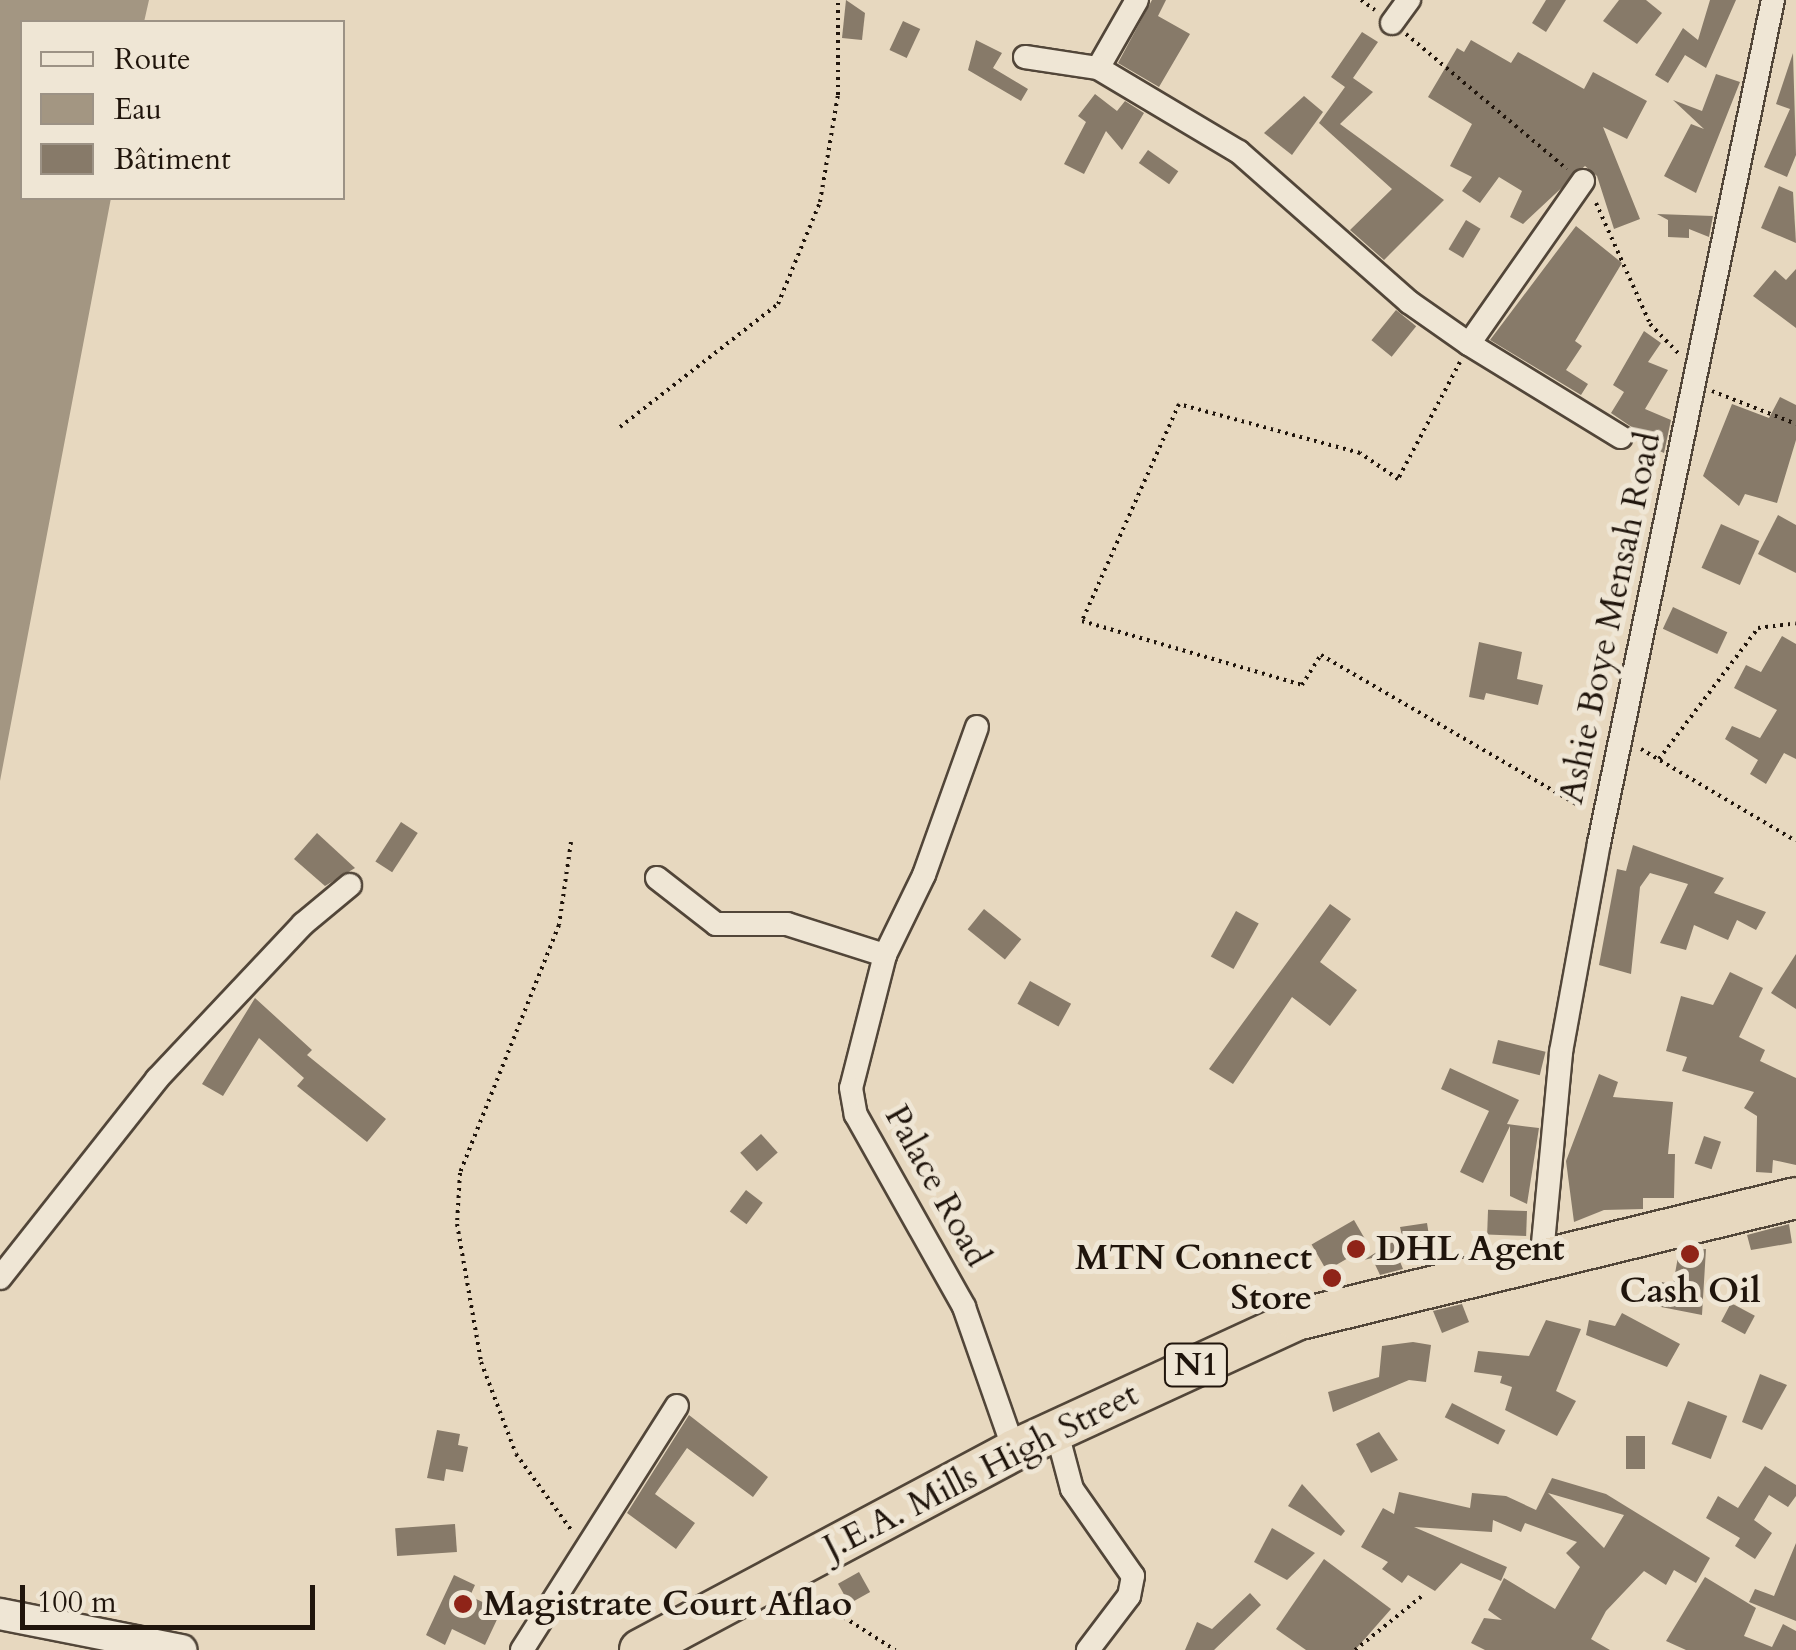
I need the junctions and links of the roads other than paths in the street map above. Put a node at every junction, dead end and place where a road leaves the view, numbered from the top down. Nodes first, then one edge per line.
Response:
1 (1137, 0) edge
2 (1409, 0) edge
3 (1773, 0) edge
4 (1392, 24) dead end
5 (1025, 57) dead end
6 (1098, 68) junction
7 (1583, 181) dead end
8 (1470, 344) junction
9 (1622, 438) dead end
10 (976, 727) dead end
11 (657, 878) dead end
12 (350, 885) dead end
13 (885, 956) junction
14 (1796, 1198) edge
15 (1542, 1254) junction
16 (0, 1278) edge
17 (677, 1406) dead end
18 (1056, 1429) junction
19 (1014, 1450) junction
20 (0, 1614) edge
21 (181, 1650) edge
22 (522, 1650) edge
23 (640, 1650) edge
24 (1088, 1650) edge

1 - 6 street
2 - 4 street
3 - 15 street, Ashie Boye Mensah Road
5 - 6 street
6 - 8 street
7 - 8 street
8 - 9 street
10 - 13 street, Palace Road
11 - 13 street
12 - 16 street
13 - 19 street, Palace Road
14 - 15 highway, J.E.A. Mills High Street / N1
15 - 18 highway, J.E.A. Mills High Street / N1
17 - 22 street
18 - 19 highway, J.E.A. Mills High Street / N1
18 - 24 street
19 - 23 highway, J.E.A. Mills High Street / N1
20 - 21 street

